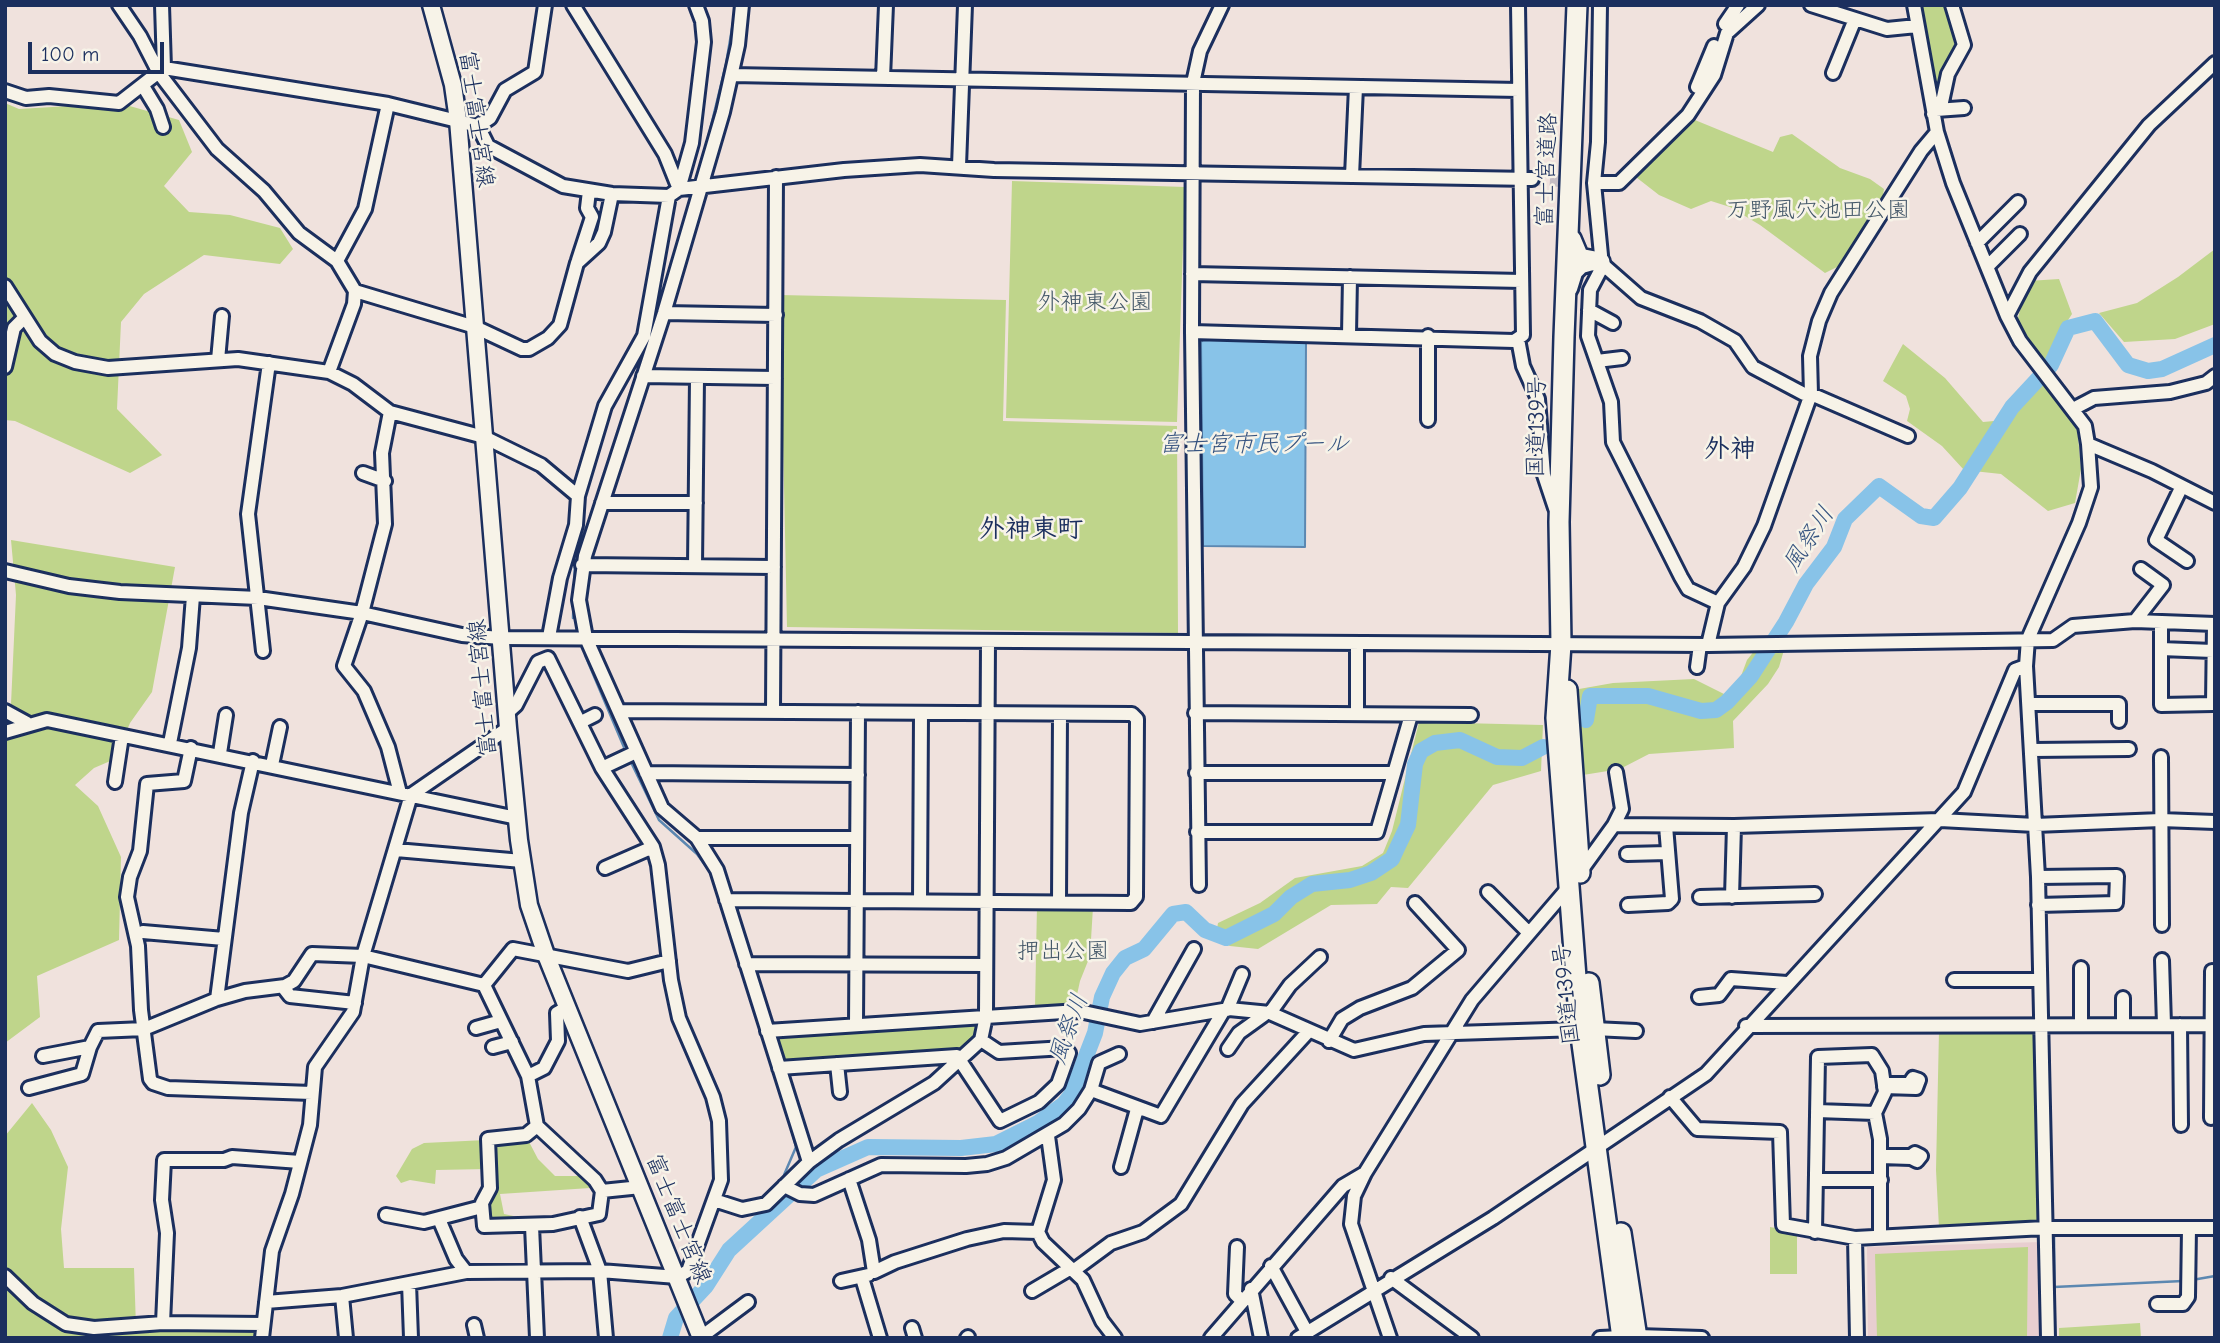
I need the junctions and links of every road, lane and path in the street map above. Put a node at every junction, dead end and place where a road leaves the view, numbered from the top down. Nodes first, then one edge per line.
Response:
1 (119, 5) edge
2 (162, 5) edge
3 (431, 5) edge
4 (545, 5) edge
5 (573, 5) edge
6 (696, 5) edge
7 (742, 5) edge
8 (886, 5) edge
9 (965, 5) edge
10 (1222, 5) edge
11 (1518, 5) edge
12 (1577, 5) edge
13 (1600, 5) edge
14 (1738, 5) edge
15 (1758, 5) edge
16 (1811, 5) edge
17 (1914, 5) edge
18 (1952, 5) edge
19 (1855, 19) junction
20 (1917, 26) junction
21 (2215, 63) edge
22 (161, 70) junction
23 (1833, 73) dead end
24 (732, 75) junction
25 (883, 78) junction
26 (962, 80) junction
27 (1193, 83) junction
28 (143, 86) junction
29 (1356, 87) junction
30 (1519, 90) junction
31 (5, 91) edge
32 (388, 104) junction
33 (1964, 108) dead end
34 (1935, 112) junction
35 (458, 120) junction
36 (478, 126) junction
37 (163, 127) dead end
38 (1675, 128) junction
39 (1937, 132) junction
40 (959, 166) junction
41 (1193, 173) junction
42 (1352, 176) junction
43 (776, 177) junction
44 (1526, 179) junction
45 (1594, 183) junction
46 (702, 187) junction
47 (589, 191) junction
48 (674, 192) junction
49 (612, 194) junction
50 (2018, 202) dead end
51 (1570, 231) junction
52 (2020, 234) dead end
53 (1977, 243) junction
54 (337, 261) junction
55 (1600, 262) junction
56 (577, 263) junction
57 (1987, 267) junction
58 (1192, 274) junction
59 (1350, 277) junction
60 (1522, 281) junction
61 (5, 286) edge
62 (355, 292) junction
63 (1589, 310) junction
64 (664, 313) junction
65 (776, 314) junction
66 (222, 316) dead end
67 (2007, 316) junction
68 (24, 318) junction
69 (1613, 323) dead end
70 (475, 327) junction
71 (1192, 332) junction
72 (1349, 335) junction
73 (1428, 336) junction
74 (1564, 337) junction
75 (1518, 339) junction
76 (1622, 358) dead end
77 (218, 360) junction
78 (1597, 361) junction
79 (269, 363) junction
80 (5, 367) edge
81 (329, 372) junction
82 (643, 376) junction
83 (2215, 376) edge
84 (697, 377) junction
85 (775, 378) junction
86 (1811, 394) junction
87 (2073, 409) junction
88 (390, 412) junction
89 (1427, 420) dead end
90 (1908, 436) dead end
91 (484, 437) junction
92 (2088, 444) junction
93 (363, 473) dead end
94 (385, 481) junction
95 (2181, 488) junction
96 (578, 496) junction
97 (602, 503) junction
98 (696, 503) junction
99 (2215, 503) edge
100 (1559, 522) junction
101 (576, 525) junction
102 (593, 530) junction
103 (2187, 561) dead end
104 (582, 565) junction
105 (695, 566) junction
106 (774, 567) junction
107 (2141, 569) dead end
108 (5, 571) edge
109 (193, 596) junction
110 (258, 598) junction
111 (1717, 603) junction
112 (362, 613) junction
113 (2135, 621) junction
114 (2161, 622) junction
115 (2214, 624) edge
116 (549, 637) junction
117 (501, 638) junction
118 (586, 638) junction
119 (774, 639) junction
120 (2028, 639) junction
121 (988, 641) junction
122 (1194, 642) junction
123 (1357, 643) junction
124 (1561, 644) junction
125 (1704, 645) junction
126 (2161, 649) junction
127 (262, 651) dead end
128 (2213, 651) junction
129 (2026, 666) junction
130 (1697, 667) dead end
131 (2029, 704) junction
132 (5, 711) edge
133 (619, 711) junction
134 (773, 712) junction
135 (858, 712) junction
136 (921, 713) junction
137 (988, 713) junction
138 (1195, 713) junction
139 (1060, 714) junction
140 (1357, 714) junction
141 (226, 715) dead end
142 (596, 715) dead end
143 (1411, 715) junction
144 (1471, 715) dead end
145 (2119, 720) dead end
146 (508, 721) junction
147 (581, 722) junction
148 (27, 723) junction
149 (280, 727) dead end
150 (5, 732) edge
151 (122, 736) junction
152 (170, 743) junction
153 (191, 748) junction
154 (2129, 749) dead end
155 (2032, 750) junction
156 (636, 752) junction
157 (219, 754) junction
158 (2161, 757) dead end
159 (253, 761) junction
160 (272, 765) junction
161 (602, 768) junction
162 (1616, 772) dead end
163 (646, 773) junction
164 (1196, 773) junction
165 (1394, 773) junction
166 (858, 775) junction
167 (115, 782) dead end
168 (406, 794) junction
169 (517, 818) junction
170 (1940, 820) junction
171 (2161, 820) junction
172 (2215, 822) edge
173 (1614, 825) junction
174 (1666, 825) junction
175 (2035, 825) junction
176 (1734, 826) junction
177 (1197, 832) junction
178 (697, 838) junction
179 (857, 838) junction
180 (653, 847) junction
181 (396, 850) junction
182 (1668, 853) junction
183 (1627, 854) dead end
184 (522, 861) junction
185 (605, 868) dead end
186 (2038, 877) junction
187 (1574, 881) junction
188 (1199, 885) dead end
189 (1488, 892) dead end
190 (1815, 894) dead end
191 (1700, 897) dead end
192 (1732, 897) junction
193 (726, 900) junction
194 (857, 901) junction
195 (920, 901) junction
196 (987, 902) junction
197 (1059, 902) junction
198 (1415, 903) dead end
199 (1628, 905) dead end
200 (2038, 905) junction
201 (2162, 925) dead end
202 (144, 932) dead end
203 (1528, 932) junction
204 (224, 939) junction
205 (1194, 949) dead end
206 (546, 954) junction
207 (363, 956) junction
208 (1320, 957) dead end
209 (2162, 960) dead end
210 (669, 961) junction
211 (746, 964) junction
212 (857, 964) junction
213 (986, 965) junction
214 (2081, 968) dead end
215 (2212, 971) dead end
216 (1242, 974) dead end
217 (1954, 980) dead end
218 (2039, 980) junction
219 (1787, 983) junction
220 (484, 985) junction
221 (283, 987) junction
222 (1699, 997) dead end
223 (2123, 998) dead end
224 (217, 999) junction
225 (355, 1003) junction
226 (568, 1007) junction
227 (1226, 1010) junction
228 (1267, 1014) junction
229 (986, 1016) junction
230 (501, 1021) junction
231 (1153, 1023) junction
232 (856, 1024) junction
233 (2123, 1024) junction
234 (2081, 1025) junction
235 (2164, 1025) junction
236 (2180, 1025) junction
237 (2213, 1025) edge
238 (1746, 1026) junction
239 (2039, 1026) junction
240 (476, 1028) dead end
241 (144, 1029) junction
242 (1587, 1029) junction
243 (767, 1031) junction
244 (1452, 1031) junction
245 (1636, 1031) dead end
246 (1308, 1032) junction
247 (981, 1040) junction
248 (1329, 1041) junction
249 (512, 1042) junction
250 (90, 1047) junction
251 (493, 1047) dead end
252 (1228, 1049) dead end
253 (1119, 1054) dead end
254 (43, 1056) dead end
255 (962, 1060) junction
256 (837, 1064) junction
257 (779, 1068) junction
258 (528, 1076) junction
259 (29, 1087) dead end
260 (1091, 1090) junction
261 (840, 1092) dead end
262 (312, 1093) junction
263 (1670, 1097) junction
264 (1137, 1109) junction
265 (1817, 1111) junction
266 (1875, 1113) junction
267 (2211, 1118) dead end
268 (2181, 1125) dead end
269 (537, 1126) junction
270 (1048, 1136) junction
271 (1602, 1144) junction
272 (300, 1162) junction
273 (809, 1163) junction
274 (1121, 1167) dead end
275 (1365, 1173) junction
276 (849, 1180) junction
277 (1816, 1180) junction
278 (1881, 1180) junction
279 (785, 1186) junction
280 (641, 1187) junction
281 (602, 1191) junction
282 (714, 1200) junction
283 (482, 1207) junction
284 (386, 1215) dead end
285 (580, 1217) junction
286 (439, 1219) junction
287 (532, 1226) junction
288 (2045, 1228) junction
289 (2189, 1228) junction
290 (2215, 1228) edge
291 (1038, 1232) junction
292 (1815, 1232) junction
293 (1880, 1236) junction
294 (1855, 1238) junction
295 (1237, 1247) dead end
296 (1271, 1266) junction
297 (1072, 1270) junction
298 (600, 1271) junction
299 (466, 1272) junction
300 (536, 1272) junction
301 (868, 1275) junction
302 (5, 1276) edge
303 (677, 1277) junction
304 (1391, 1278) junction
305 (841, 1281) dead end
306 (409, 1283) junction
307 (1251, 1289) junction
308 (1372, 1290) junction
309 (1032, 1291) dead end
310 (342, 1296) junction
311 (1241, 1300) junction
312 (266, 1302) junction
313 (748, 1302) dead end
314 (2157, 1304) dead end
315 (163, 1323) junction
316 (262, 1324) junction
317 (1303, 1335) edge
318 (1390, 1336) edge
319 (701, 1337) edge
320 (1468, 1337) edge
321 (1629, 1337) edge
322 (262, 1338) edge
323 (346, 1338) edge
324 (411, 1338) edge
325 (537, 1338) edge
326 (606, 1338) edge
327 (880, 1338) edge
328 (1115, 1338) edge
329 (1211, 1338) edge
330 (1261, 1338) edge
331 (1375, 1338) edge
332 (1600, 1338) edge
333 (1702, 1338) edge
334 (1857, 1338) edge
335 (2048, 1338) edge

1 - 22 street
2 - 22 street
3 - 35 main road, 富士富士宮線
4 - 36 street
5 - 48 street
6 - 48 street
7 - 24 street
8 - 25 street
9 - 26 street
10 - 27 street
11 - 30 street
12 - 51 highway, 富士宮道路
13 - 45 street
14 - 38 street
15 - 38 street
16 - 19 street
17 - 20 street
18 - 34 street
19 - 20 street
19 - 23 street
20 - 34 street
21 - 67 street
22 - 28 street
22 - 32 street
22 - 54 street
24 - 25 street
24 - 46 street
25 - 26 street
26 - 27 street
26 - 40 street
27 - 29 street
27 - 41 street
28 - 31 street
28 - 37 street
29 - 30 street
29 - 42 street
30 - 44 street
32 - 35 street
32 - 54 street
33 - 34 street
34 - 39 street
35 - 36 street
35 - 70 main road, 富士富士宮線
36 - 47 street
38 - 45 street
39 - 53 street
39 - 86 street
40 - 41 street
40 - 43 street
41 - 42 street
41 - 58 street
42 - 44 street
43 - 46 street
43 - 65 street
44 - 60 street
45 - 55 street
46 - 48 street
46 - 64 street
47 - 49 street
47 - 56 street
48 - 49 street
48 - 96 street
49 - 56 street
50 - 53 street
51 - 55 highway
51 - 74 highway, 富士宮道路
52 - 57 street
53 - 57 street
54 - 62 street
55 - 63 street
55 - 74 street
55 - 86 street
56 - 70 street
57 - 67 street
58 - 59 street
58 - 71 street
59 - 60 street
59 - 72 street
60 - 75 street
61 - 68 street
62 - 70 street
62 - 81 street
63 - 69 street
63 - 78 street
64 - 65 street
64 - 82 street
65 - 85 street
66 - 77 street
67 - 87 street
68 - 77 street
68 - 80 street
70 - 91 main road, 富士富士宮線
71 - 72 street
71 - 122 street
72 - 73 street
73 - 75 street
73 - 89 street
74 - 100 highway, 国道139号
75 - 100 street
76 - 78 street
77 - 79 street
78 - 111 street
79 - 81 street
79 - 110 street
81 - 88 street
82 - 84 street
82 - 97 street
83 - 87 street
84 - 85 street
84 - 98 street
85 - 106 street
86 - 90 street
86 - 111 street
87 - 92 street
88 - 91 street
88 - 94 street
91 - 96 street
91 - 117 main road, 富士富士宮線
92 - 95 street
92 - 120 street
93 - 94 street
94 - 112 street
95 - 99 street
95 - 103 street
96 - 101 street
97 - 98 street
97 - 102 street
98 - 105 street
100 - 124 highway, 国道139号
101 - 102 street
101 - 116 street
102 - 104 street
104 - 105 street
104 - 118 street
105 - 106 street
106 - 119 street
107 - 113 street
108 - 109 street
109 - 110 street
109 - 152 street
110 - 112 street
110 - 127 street
111 - 125 street
112 - 117 street
112 - 168 street
113 - 114 street
113 - 120 street
114 - 115 street
114 - 126 street
115 - 128 street
116 - 117 street
116 - 118 street
117 - 146 main road, 富士富士宮線
118 - 119 street
118 - 133 street
119 - 121 street
119 - 134 street
120 - 125 street
120 - 129 street
121 - 122 street
121 - 137 street
122 - 123 street
122 - 138 street
123 - 124 street
123 - 140 street
124 - 125 street
124 - 187 highway, 国道139号
125 - 130 street
126 - 128 street
126 - 128 street
129 - 131 street
129 - 170 street
131 - 145 street
131 - 155 street
132 - 148 street
133 - 134 street
133 - 156 street
134 - 135 street
135 - 136 street
135 - 166 street
136 - 137 street
136 - 195 street
137 - 139 street
137 - 196 street
138 - 140 street
138 - 164 street
139 - 197 street
139 - 197 street
140 - 143 street
141 - 157 street
142 - 147 street
143 - 144 street
143 - 165 street
146 - 147 street
146 - 168 street
146 - 169 main road, 富士富士宮線
147 - 161 street
148 - 150 street
148 - 151 street
149 - 160 street
151 - 152 street
151 - 167 street
152 - 153 street
153 - 157 street
153 - 241 street
154 - 155 street
155 - 175 street
156 - 161 street
156 - 163 street
157 - 159 street
158 - 171 street
159 - 160 street
159 - 204 street
160 - 168 street
161 - 180 street
162 - 173 street
163 - 166 street
163 - 178 street
164 - 165 street
164 - 177 street
165 - 177 street
166 - 179 street
168 - 169 street
168 - 181 street
169 - 184 main road, 富士富士宮線
170 - 175 street
170 - 176 street
170 - 219 street
171 - 172 street
171 - 175 street
171 - 201 street
173 - 174 street
173 - 187 street
174 - 176 street
174 - 182 street
175 - 186 street
176 - 192 street
177 - 188 street
178 - 179 street
178 - 193 street
179 - 194 street
180 - 185 street
180 - 210 street
181 - 184 street
181 - 207 street
182 - 183 street
182 - 199 street
184 - 206 main road, 富士富士宮線
186 - 200 street
186 - 200 street
187 - 203 street
187 - 242 highway, 国道139号
189 - 203 street
190 - 192 street
191 - 192 street
193 - 194 street
193 - 211 street
194 - 195 street
194 - 212 street
195 - 196 street
196 - 197 street
196 - 213 street
198 - 248 street
200 - 218 street
202 - 204 street
203 - 244 street
204 - 224 street
205 - 231 street
206 - 210 street
206 - 220 street
206 - 226 main road, 富士富士宮線
207 - 220 street
207 - 221 street
207 - 225 street
208 - 228 street
209 - 235 street
210 - 282 street
211 - 212 street
211 - 243 street
212 - 213 street
212 - 232 street
213 - 229 street
214 - 234 street
215 - 237 street
216 - 227 street
217 - 218 street
218 - 239 street
219 - 222 street
219 - 238 street
220 - 230 street
221 - 224 street
221 - 225 street
223 - 233 street
224 - 241 street
225 - 262 street
226 - 258 street
226 - 280 main road, 富士富士宮線
227 - 228 street
227 - 231 street
227 - 264 street
228 - 246 street
228 - 252 street
229 - 231 street
229 - 232 street
229 - 247 street
230 - 240 street
230 - 249 street
232 - 243 street
233 - 234 street
233 - 235 street
234 - 239 street
235 - 236 street
236 - 237 street
236 - 268 street
237 - 267 street
238 - 239 street
238 - 263 street
239 - 288 street
241 - 250 street
241 - 262 street
242 - 244 street
242 - 245 street
242 - 271 highway, 国道139号
243 - 257 street
244 - 248 street
244 - 275 street
246 - 248 street
246 - 297 street
247 - 255 street
247 - 255 street
249 - 251 street
249 - 258 street
250 - 254 street
250 - 259 street
253 - 260 street
255 - 256 street
255 - 273 street
256 - 257 street
256 - 261 street
257 - 273 street
258 - 269 street
260 - 264 street
260 - 270 street
262 - 272 street
263 - 271 street
263 - 292 street
264 - 274 street
265 - 266 street
265 - 266 street
265 - 277 street
266 - 278 street
269 - 281 street
269 - 283 street
270 - 276 street
270 - 291 street
271 - 304 street
271 - 321 highway, 国道139号
272 - 312 street
272 - 315 street
273 - 279 street
275 - 296 street
275 - 308 street
276 - 279 street
276 - 301 street
277 - 278 street
277 - 292 street
278 - 293 street
279 - 282 street
280 - 281 street
280 - 303 main road, 富士富士宮線
281 - 285 street
282 - 303 street
283 - 286 street
283 - 287 street
284 - 286 street
285 - 287 street
285 - 298 street
286 - 299 street
287 - 300 street
288 - 289 street
288 - 293 street
288 - 335 street
289 - 290 street
289 - 314 street
291 - 297 street
291 - 301 street
292 - 294 street
293 - 294 street
294 - 334 street
295 - 311 street
296 - 307 street
296 - 317 street
297 - 309 street
297 - 328 street
298 - 300 street
298 - 303 street
298 - 326 street
299 - 300 street
299 - 306 street
300 - 325 street
301 - 305 street
301 - 327 street
302 - 315 street
303 - 319 main road, 富士富士宮線
304 - 308 street
304 - 320 street
306 - 310 street
306 - 324 street
307 - 311 street
307 - 330 street
308 - 317 street
308 - 318 street
310 - 312 street
310 - 323 street
311 - 329 street
312 - 316 street
313 - 319 street
315 - 316 street
316 - 322 street
318 - 331 street
321 - 332 street
321 - 333 street

